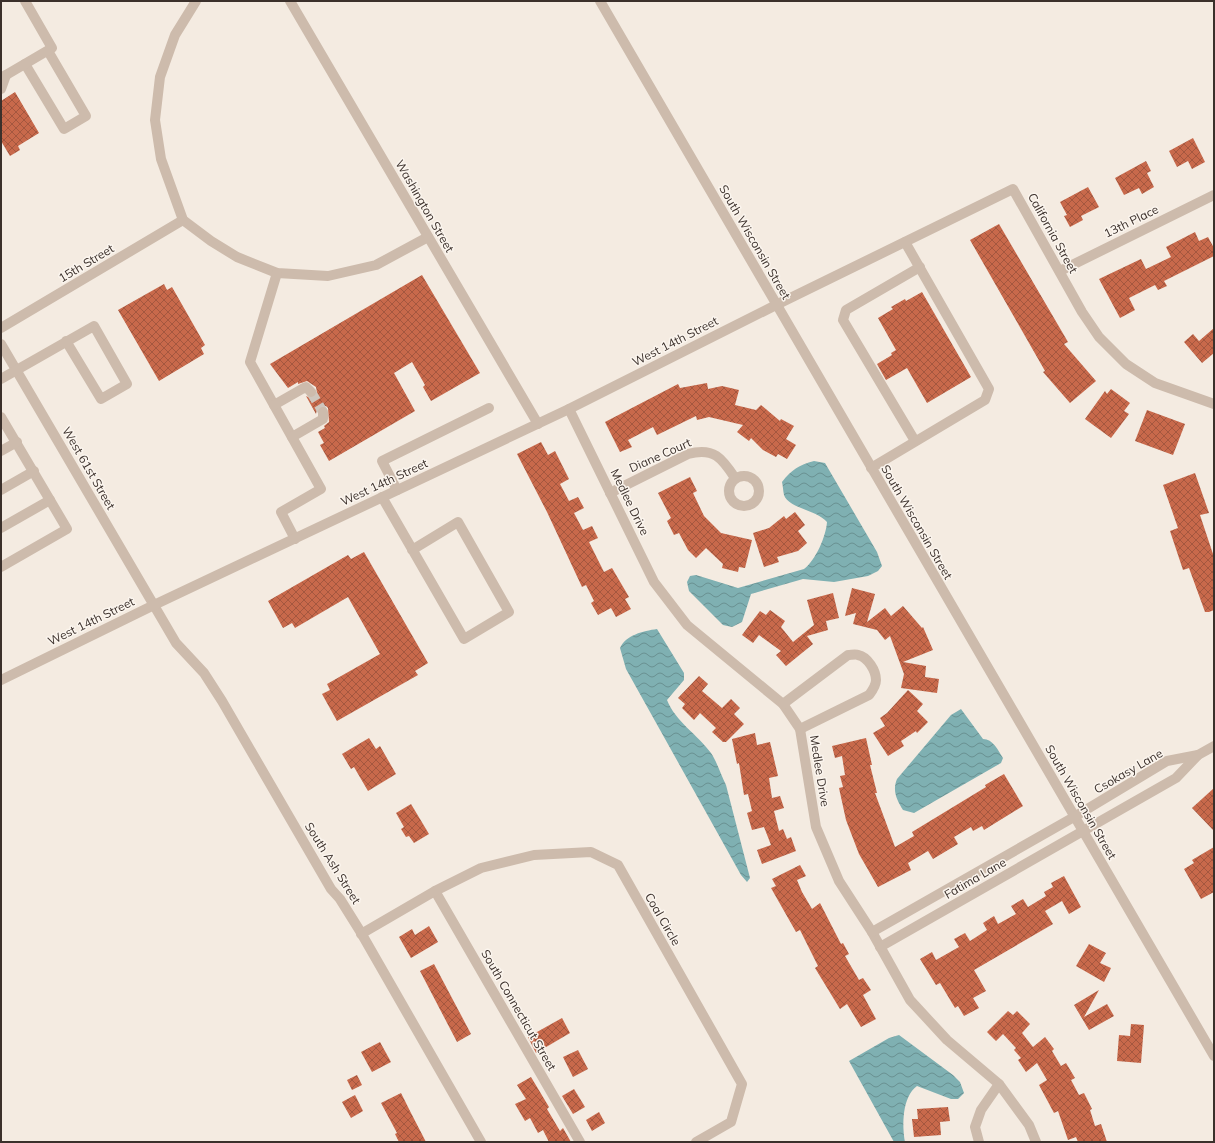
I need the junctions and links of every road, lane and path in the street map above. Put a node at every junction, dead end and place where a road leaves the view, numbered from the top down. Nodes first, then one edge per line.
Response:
1 (25, 1) edge
2 (196, 1) edge
3 (290, 1) edge
4 (600, 1) edge
5 (48, 51) junction
6 (25, 64) junction
7 (3, 77) edge
8 (1, 89) edge
9 (1214, 195) edge
10 (183, 220) junction
11 (428, 237) junction
12 (905, 242) junction
13 (920, 267) junction
14 (1060, 271) junction
15 (277, 273) junction
16 (776, 305) junction
17 (1, 328) edge
18 (66, 341) junction
19 (1, 344) edge
20 (17, 370) junction
21 (1, 380) edge
22 (312, 392) dead end
23 (1214, 404) edge
24 (274, 405) junction
25 (489, 408) dead end
26 (569, 409) junction
27 (323, 412) dead end
28 (1, 417) edge
29 (538, 424) junction
30 (292, 437) junction
31 (915, 441) junction
32 (17, 442) junction
33 (1, 452) edge
34 (871, 468) junction
35 (34, 471) junction
36 (735, 478) dead end
37 (1, 490) edge
38 (397, 490) junction
39 (610, 493) junction
40 (382, 497) junction
41 (50, 500) junction
42 (1, 528) edge
43 (294, 539) junction
44 (412, 550) junction
45 (1, 567) edge
46 (154, 605) junction
47 (1, 680) edge
48 (783, 704) junction
49 (800, 729) junction
50 (1214, 746) edge
51 (1198, 755) junction
52 (1074, 818) junction
53 (1082, 831) junction
54 (435, 891) junction
55 (872, 932) junction
56 (361, 934) junction
57 (880, 947) junction
58 (1214, 1056) edge
59 (999, 1084) junction
60 (481, 1142) edge
61 (580, 1142) edge
62 (696, 1142) edge
63 (979, 1142) edge
64 (1036, 1142) edge

1 - 5 street
2 - 10 street
3 - 11 street, Washington Street
4 - 16 street, South Wisconsin Street
5 - 6 street
5 - 6 street
6 - 7 street
7 - 8 street
9 - 14 street, 13th Place
10 - 15 street
10 - 17 street, 15th Street
11 - 15 street
11 - 29 street, Washington Street
12 - 13 street
12 - 14 street, California Street
12 - 16 street, California Street
13 - 31 street
13 - 31 street
14 - 23 street, California Street
15 - 24 street
16 - 26 street, West 14th Street
16 - 34 street, South Wisconsin Street
18 - 18 street
18 - 20 street
19 - 20 street, West 61st Street
20 - 21 street
20 - 46 street, West 61st Street
22 - 24 street
24 - 30 street
25 - 38 street
26 - 29 street, West 14th Street
26 - 39 street, Medlee Drive
27 - 30 street
28 - 32 street
29 - 38 street, West 14th Street
30 - 43 street
31 - 34 street
32 - 33 street
32 - 35 street
34 - 52 street, South Wisconsin Street
35 - 37 street
35 - 41 street
36 - 39 street, Diane Court
38 - 40 street, West 14th Street
39 - 48 street, Medlee Drive
40 - 43 street, West 14th Street
40 - 44 street
41 - 42 street
41 - 45 street
43 - 46 street, West 14th Street
44 - 44 street
46 - 47 street, West 14th Street
46 - 56 street, South Ash Street
48 - 49 street, Medlee Drive
48 - 49 street
49 - 55 street, Medlee Drive
50 - 51 street, Csokasy Lane
51 - 52 street, Csokasy Lane
51 - 53 street, Csokasy Lane
52 - 53 street, South Wisconsin Street
52 - 55 street, Fatima Lane
53 - 57 street, Fatima Lane
53 - 58 street, South Wisconsin Street
54 - 56 street, Coal Circle
54 - 61 street, South Connecticut Street
54 - 62 street, Coal Circle
55 - 57 street, Medlee Drive
56 - 60 street, South Ash Street
57 - 59 street, Medlee Drive
59 - 63 street
59 - 64 street, Medlee Drive

